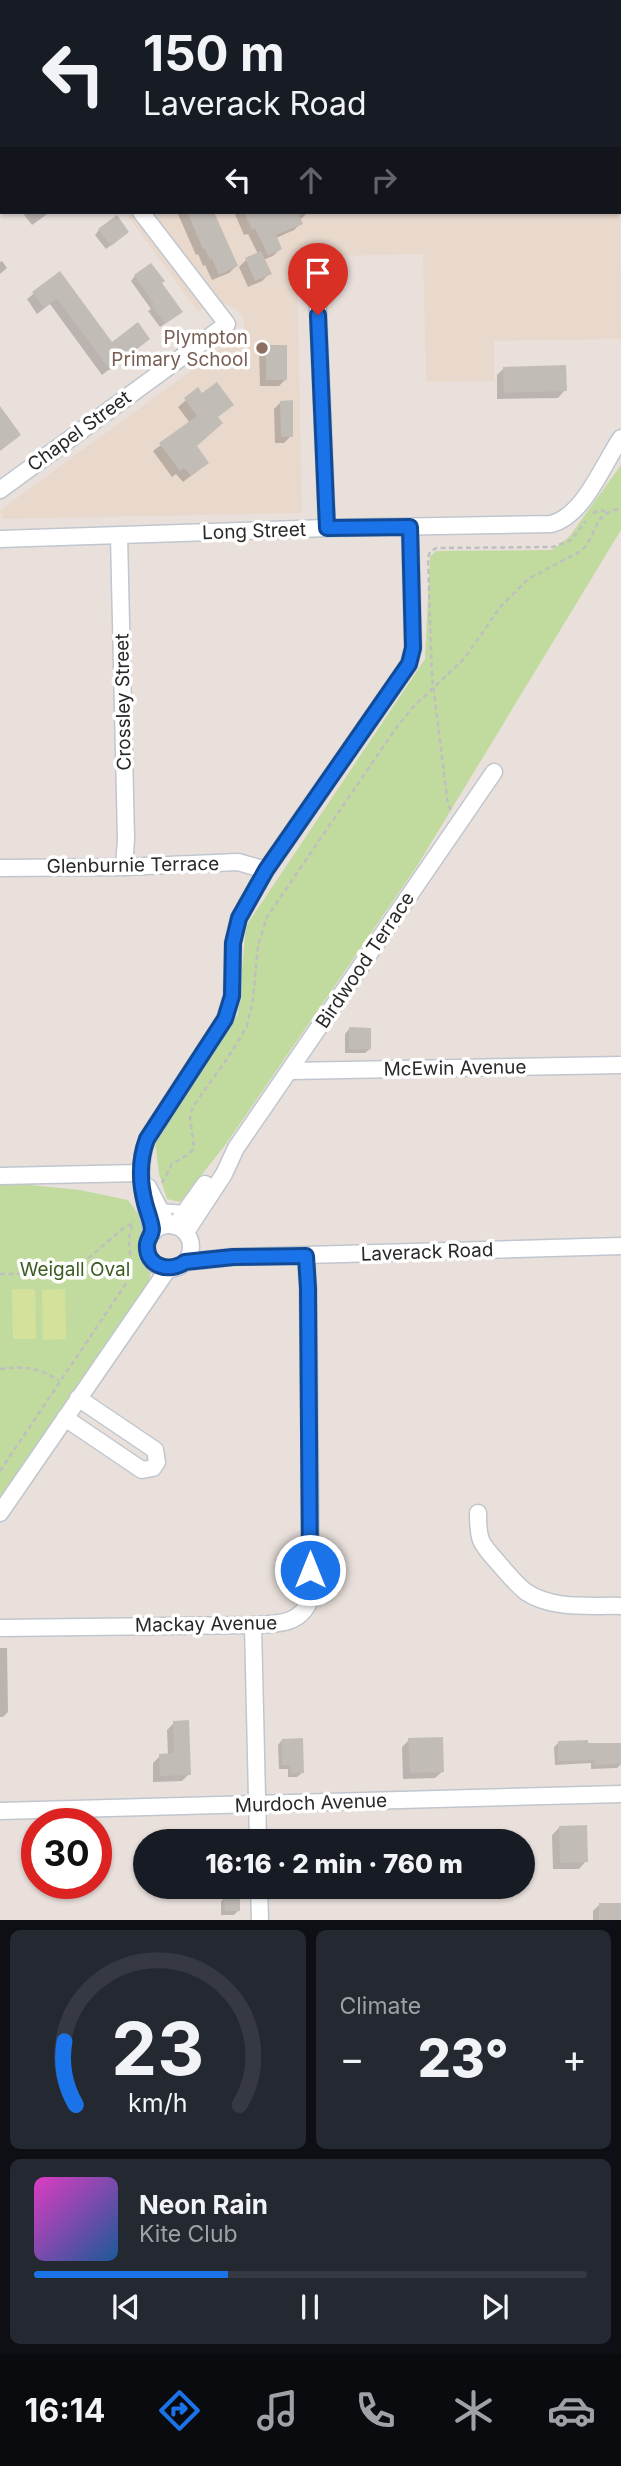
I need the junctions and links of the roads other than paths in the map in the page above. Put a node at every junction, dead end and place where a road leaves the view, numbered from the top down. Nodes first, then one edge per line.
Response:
1 (143, 214) edge
2 (316, 262) dead end
3 (621, 438) edge
4 (621, 447) edge
5 (606, 464) junction
6 (0, 489) edge
7 (410, 527) junction
8 (327, 528) junction
9 (119, 536) junction
10 (0, 539) edge
11 (494, 772) dead end
12 (124, 867) junction
13 (0, 868) edge
14 (266, 870) junction
15 (621, 1065) edge
16 (290, 1071) junction
17 (236, 1148) junction
18 (140, 1173) junction
19 (0, 1176) edge
20 (158, 1201) junction
21 (186, 1210) junction
22 (152, 1233) junction
23 (181, 1238) junction
24 (621, 1246) edge
25 (306, 1256) junction
26 (160, 1265) junction
27 (78, 1398) junction
28 (65, 1418) junction
29 (0, 1513) edge
30 (478, 1513) dead end
31 (621, 1606) edge
32 (253, 1625) junction
33 (0, 1628) edge
34 (621, 1794) edge
35 (257, 1805) junction
36 (0, 1811) edge
37 (258, 1829) edge
38 (259, 1899) edge
39 (260, 1920) edge

1 - 6 street, Chapel Street
2 - 8 street
3 - 5 street, Long Street
4 - 5 street, Long Street
5 - 7 street, Long Street
7 - 8 street, Long Street
7 - 14 street
8 - 9 street, Long Street
9 - 10 street, Long Street
9 - 12 street, Crossley Street
11 - 16 street, Birdwood Terrace
12 - 13 street, Glenburnie Terrace
12 - 14 street, Glenburnie Terrace
14 - 18 street
15 - 16 street, McEwin Avenue
16 - 17 street, Birdwood Terrace
17 - 21 street, Birdwood Terrace
17 - 23 street, Birdwood Terrace
18 - 19 street
18 - 20 street
18 - 22 street
20 - 21 lane
20 - 23 street
21 - 23 street, Birdwood Terrace
22 - 23 street
22 - 26 street
23 - 25 street, Laverack Road
23 - 26 street
24 - 25 street, Laverack Road
25 - 32 street, Mackay Avenue
26 - 27 street
27 - 28 street
27 - 28 street
28 - 29 street
30 - 31 street
32 - 33 street, Mackay Avenue
32 - 35 street
34 - 35 street, Murdoch Avenue
35 - 36 street, Murdoch Avenue
35 - 37 street
38 - 39 street

